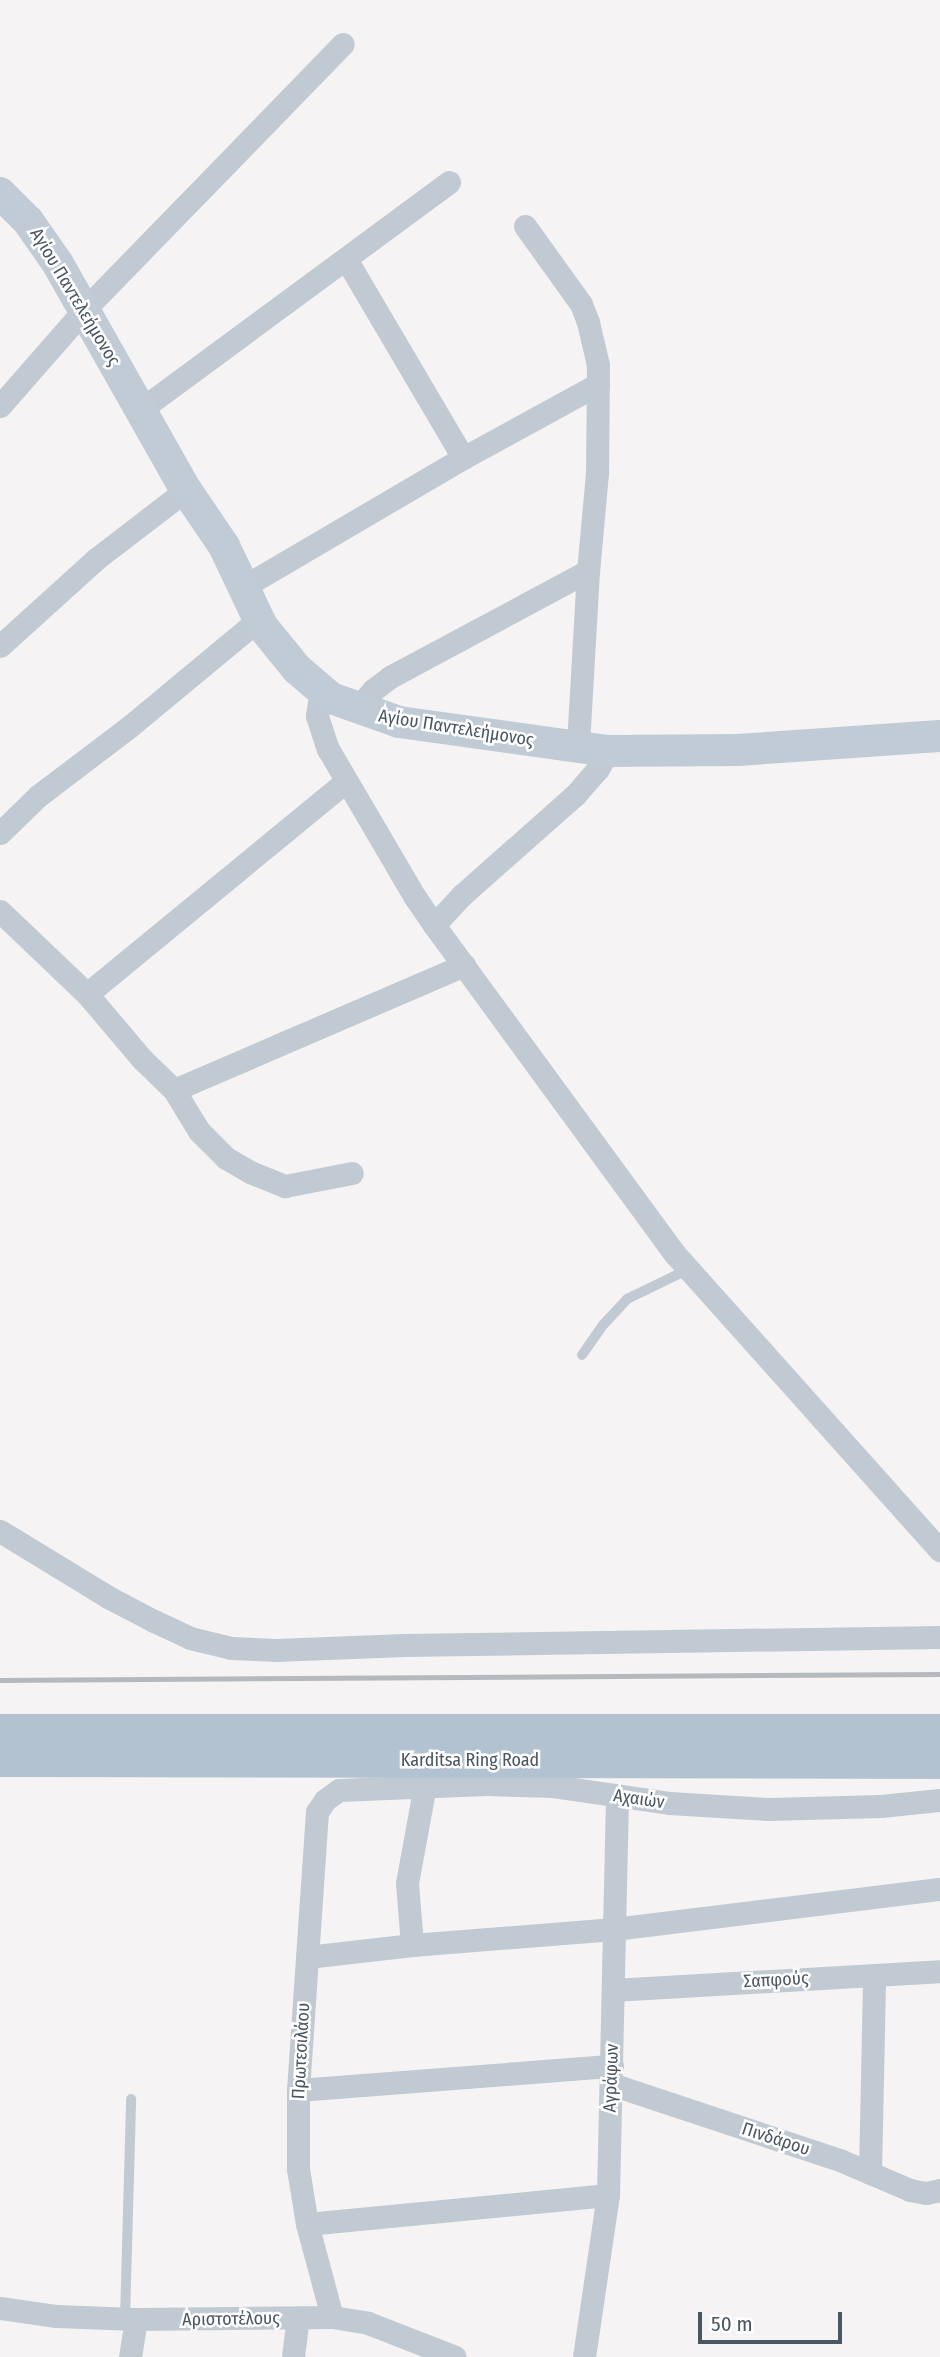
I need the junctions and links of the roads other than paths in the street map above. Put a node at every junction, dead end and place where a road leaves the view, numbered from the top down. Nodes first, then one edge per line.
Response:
1 (343, 44) dead end
2 (449, 182) dead end
3 (0, 193) edge
4 (525, 226) dead end
5 (346, 259) junction
6 (84, 310) junction
7 (598, 384) junction
8 (0, 406) edge
9 (140, 410) junction
10 (463, 458) junction
11 (186, 490) junction
12 (588, 571) junction
13 (243, 587) junction
14 (259, 619) junction
15 (0, 646) edge
16 (321, 690) junction
17 (357, 709) junction
18 (940, 736) edge
19 (593, 749) junction
20 (346, 781) junction
21 (0, 832) edge
22 (0, 911) edge
23 (435, 925) junction
24 (464, 965) junction
25 (87, 994) junction
26 (174, 1090) junction
27 (352, 1172) dead end
28 (687, 1270) junction
29 (582, 1355) dead end
30 (0, 1531) edge
31 (940, 1552) edge
32 (940, 1637) edge
33 (0, 1731) edge
34 (940, 1731) edge
35 (0, 1759) edge
36 (940, 1761) edge
37 (425, 1785) junction
38 (339, 1790) joint
39 (617, 1797) junction
40 (940, 1800) edge
41 (940, 1889) edge
42 (614, 1929) junction
43 (412, 1945) junction
44 (307, 1957) junction
45 (940, 1971) edge
46 (874, 1975) junction
47 (613, 1990) junction
48 (612, 2075) junction
49 (298, 2090) junction
50 (131, 2099) dead end
51 (870, 2173) junction
52 (940, 2190) edge
53 (608, 2195) junction
54 (307, 2224) junction
55 (0, 2308) edge
56 (332, 2317) junction
57 (298, 2318) junction
58 (130, 2319) junction
59 (130, 2357) edge
60 (293, 2357) edge
61 (455, 2357) edge
62 (584, 2357) edge

1 - 6 street
2 - 5 street
3 - 6 street, Αγίου Παντελεήμονος
4 - 7 street
5 - 9 street
5 - 10 street
6 - 8 street
6 - 9 street, Αγίου Παντελεήμονος
7 - 10 street
7 - 12 street
9 - 11 street, Αγίου Παντελεήμονος
10 - 13 street
11 - 13 street, Αγίου Παντελεήμονος
11 - 15 street
12 - 17 street
12 - 19 street
13 - 14 street, Αγίου Παντελεήμονος
14 - 16 street, Αγίου Παντελεήμονος
14 - 21 street
16 - 17 street, Αγίου Παντελεήμονος
16 - 20 street
17 - 19 street, Αγίου Παντελεήμονος
18 - 19 street, Αγίου Παντελεήμονος
19 - 23 street
20 - 23 street
20 - 25 street
22 - 25 street
23 - 24 street
24 - 26 street
24 - 28 street
25 - 26 street
26 - 27 street
28 - 29 lane
28 - 31 street
30 - 32 street
33 - 34 main road, Karditsa Ring Road
35 - 36 main road, Karditsa Ring Road
37 - 38 street, Αχαιών
37 - 39 street, Αχαιών
37 - 43 street
38 - 44 street, Πρωτεσιλάου
39 - 40 street, Αχαιών
39 - 42 street, Αγράφων
41 - 42 street
42 - 43 street
42 - 47 street, Αγράφων
43 - 44 street
44 - 49 street, Πρωτεσιλάου
45 - 46 street, Σαπφούς
46 - 47 street, Σαπφούς
46 - 51 street
47 - 48 street, Αγράφων
48 - 49 street
48 - 51 street, Πινδάρου
48 - 53 street, Αγράφων
49 - 54 street, Πρωτεσιλάου
50 - 58 lane
51 - 52 street, Πινδάρου
53 - 54 street
53 - 62 street, Αγράφων
54 - 56 street, Πρωτεσιλάου
55 - 58 street, Αριστοτέλους
56 - 57 street, Αριστοτέλους
56 - 61 street, Αριστοτέλους
57 - 58 street, Αριστοτέλους
57 - 60 street
58 - 59 street

